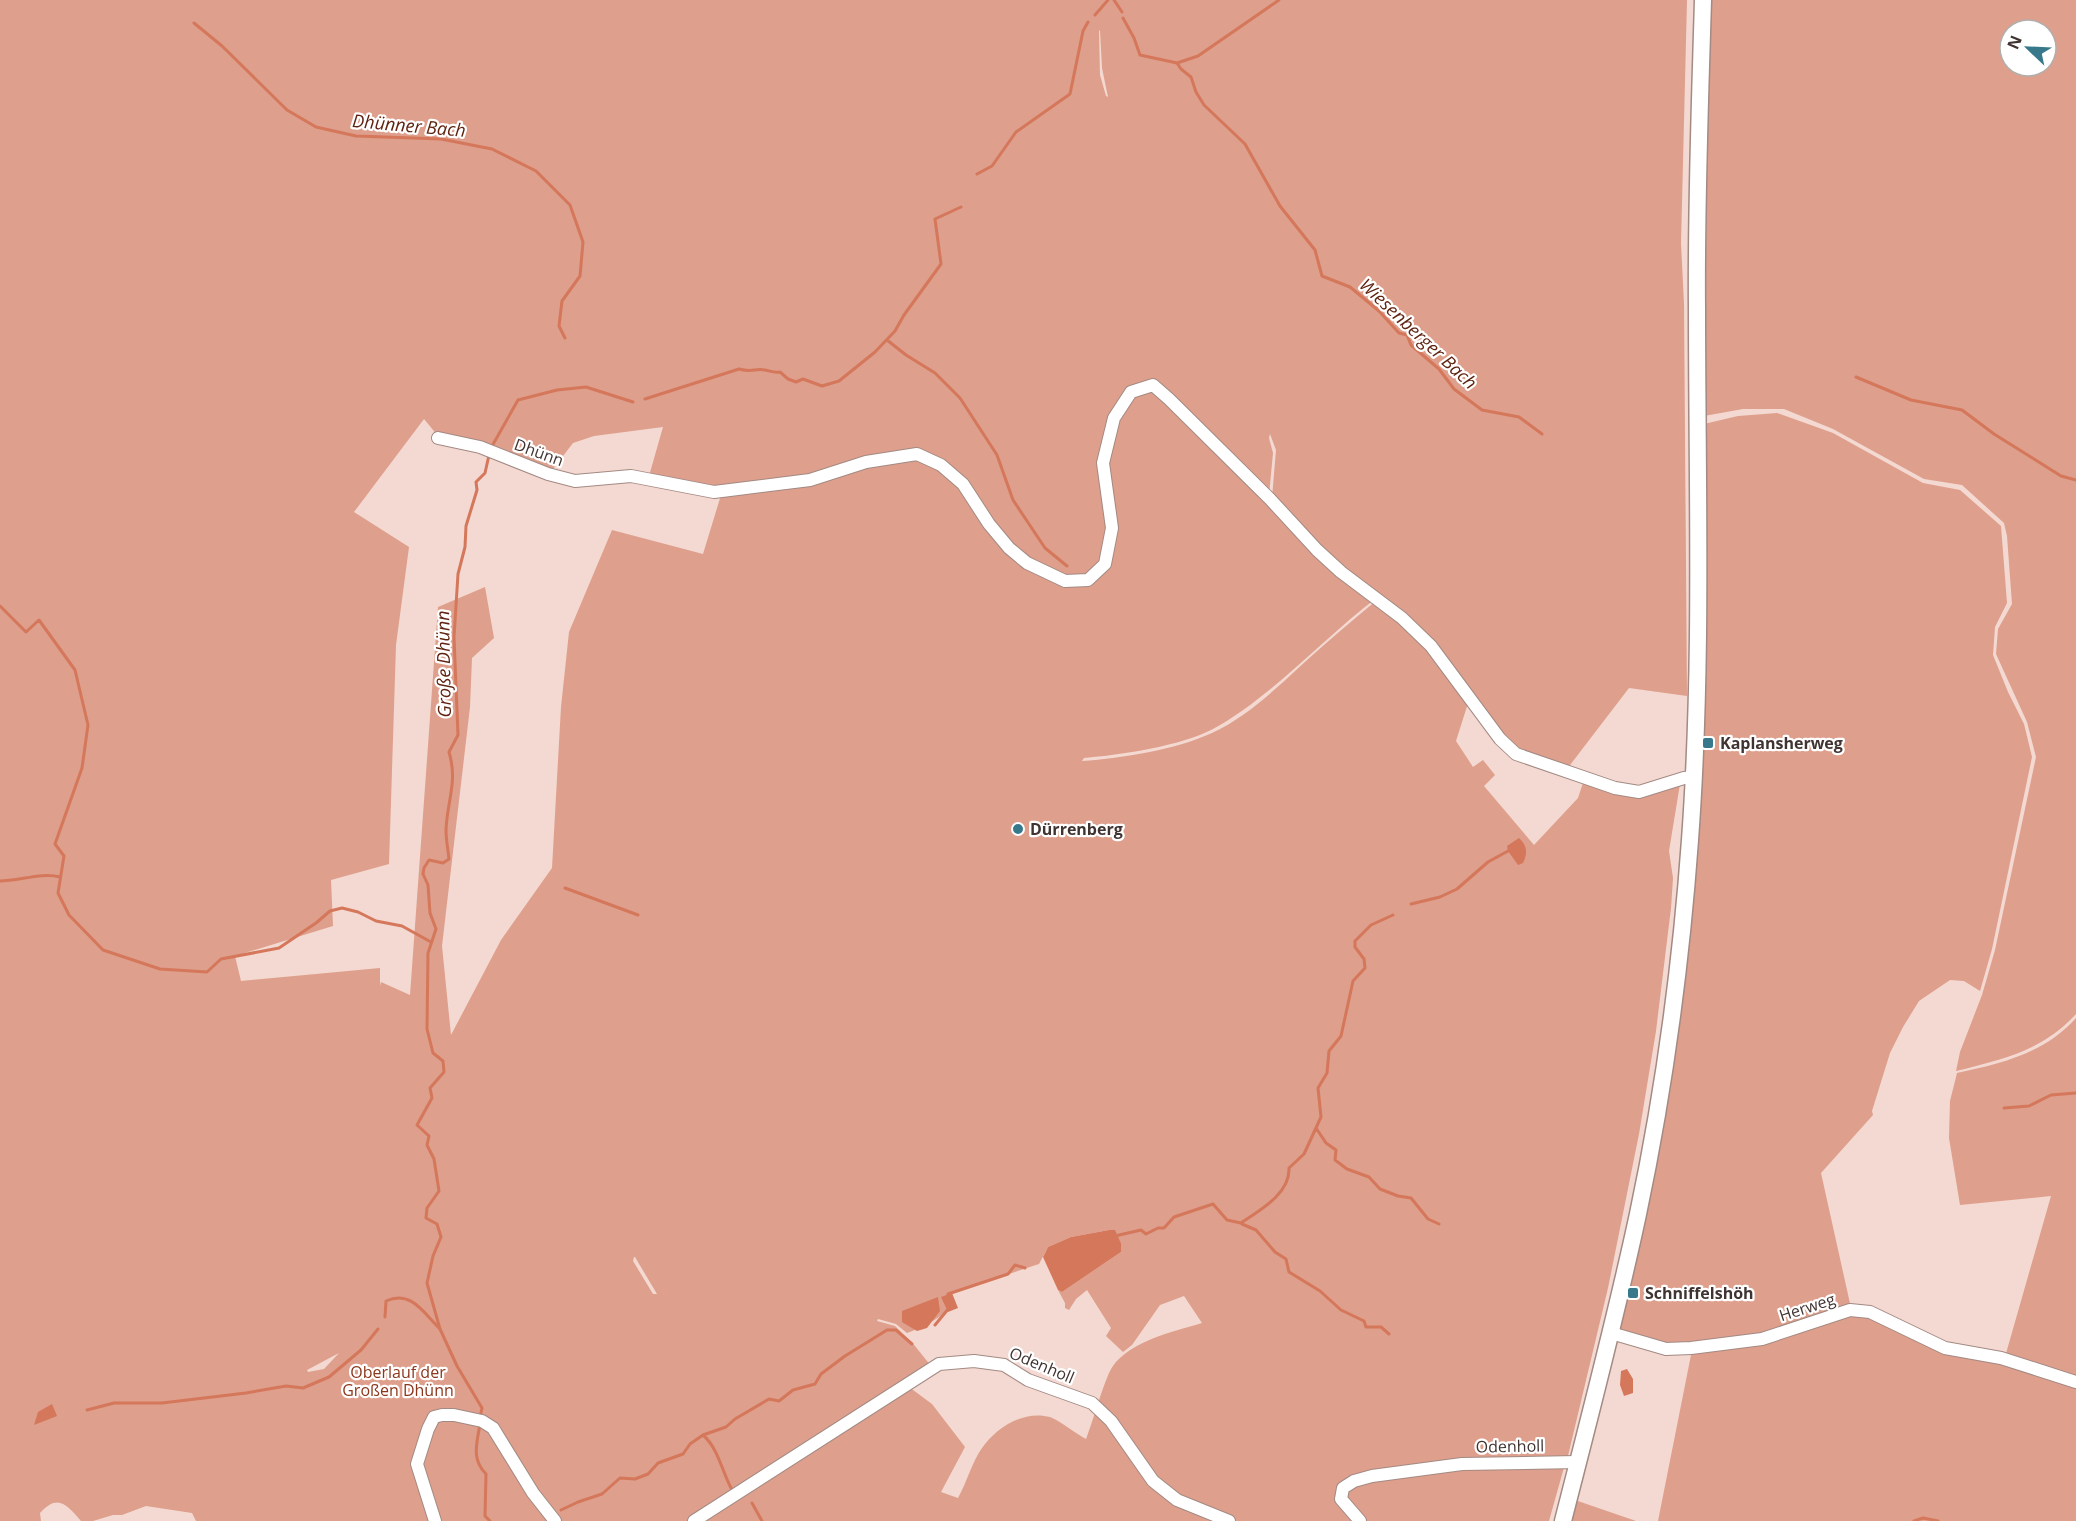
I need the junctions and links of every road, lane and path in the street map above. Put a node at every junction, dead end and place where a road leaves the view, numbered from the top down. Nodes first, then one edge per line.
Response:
1 (1702, 0) edge
2 (438, 438) dead end
3 (1695, 777) junction
4 (1611, 1333) junction
5 (2076, 1382) edge
6 (1578, 1462) junction
7 (435, 1521) edge
8 (555, 1521) edge
9 (694, 1521) edge
10 (1229, 1521) edge
11 (1360, 1521) edge
12 (1563, 1521) edge

1 - 3 main road
2 - 3 street, Dhünn
3 - 4 main road
4 - 5 street, Herweg
4 - 6 main road
6 - 11 street, Odenholl
6 - 12 main road
7 - 8 street
9 - 10 street, Odenholl

